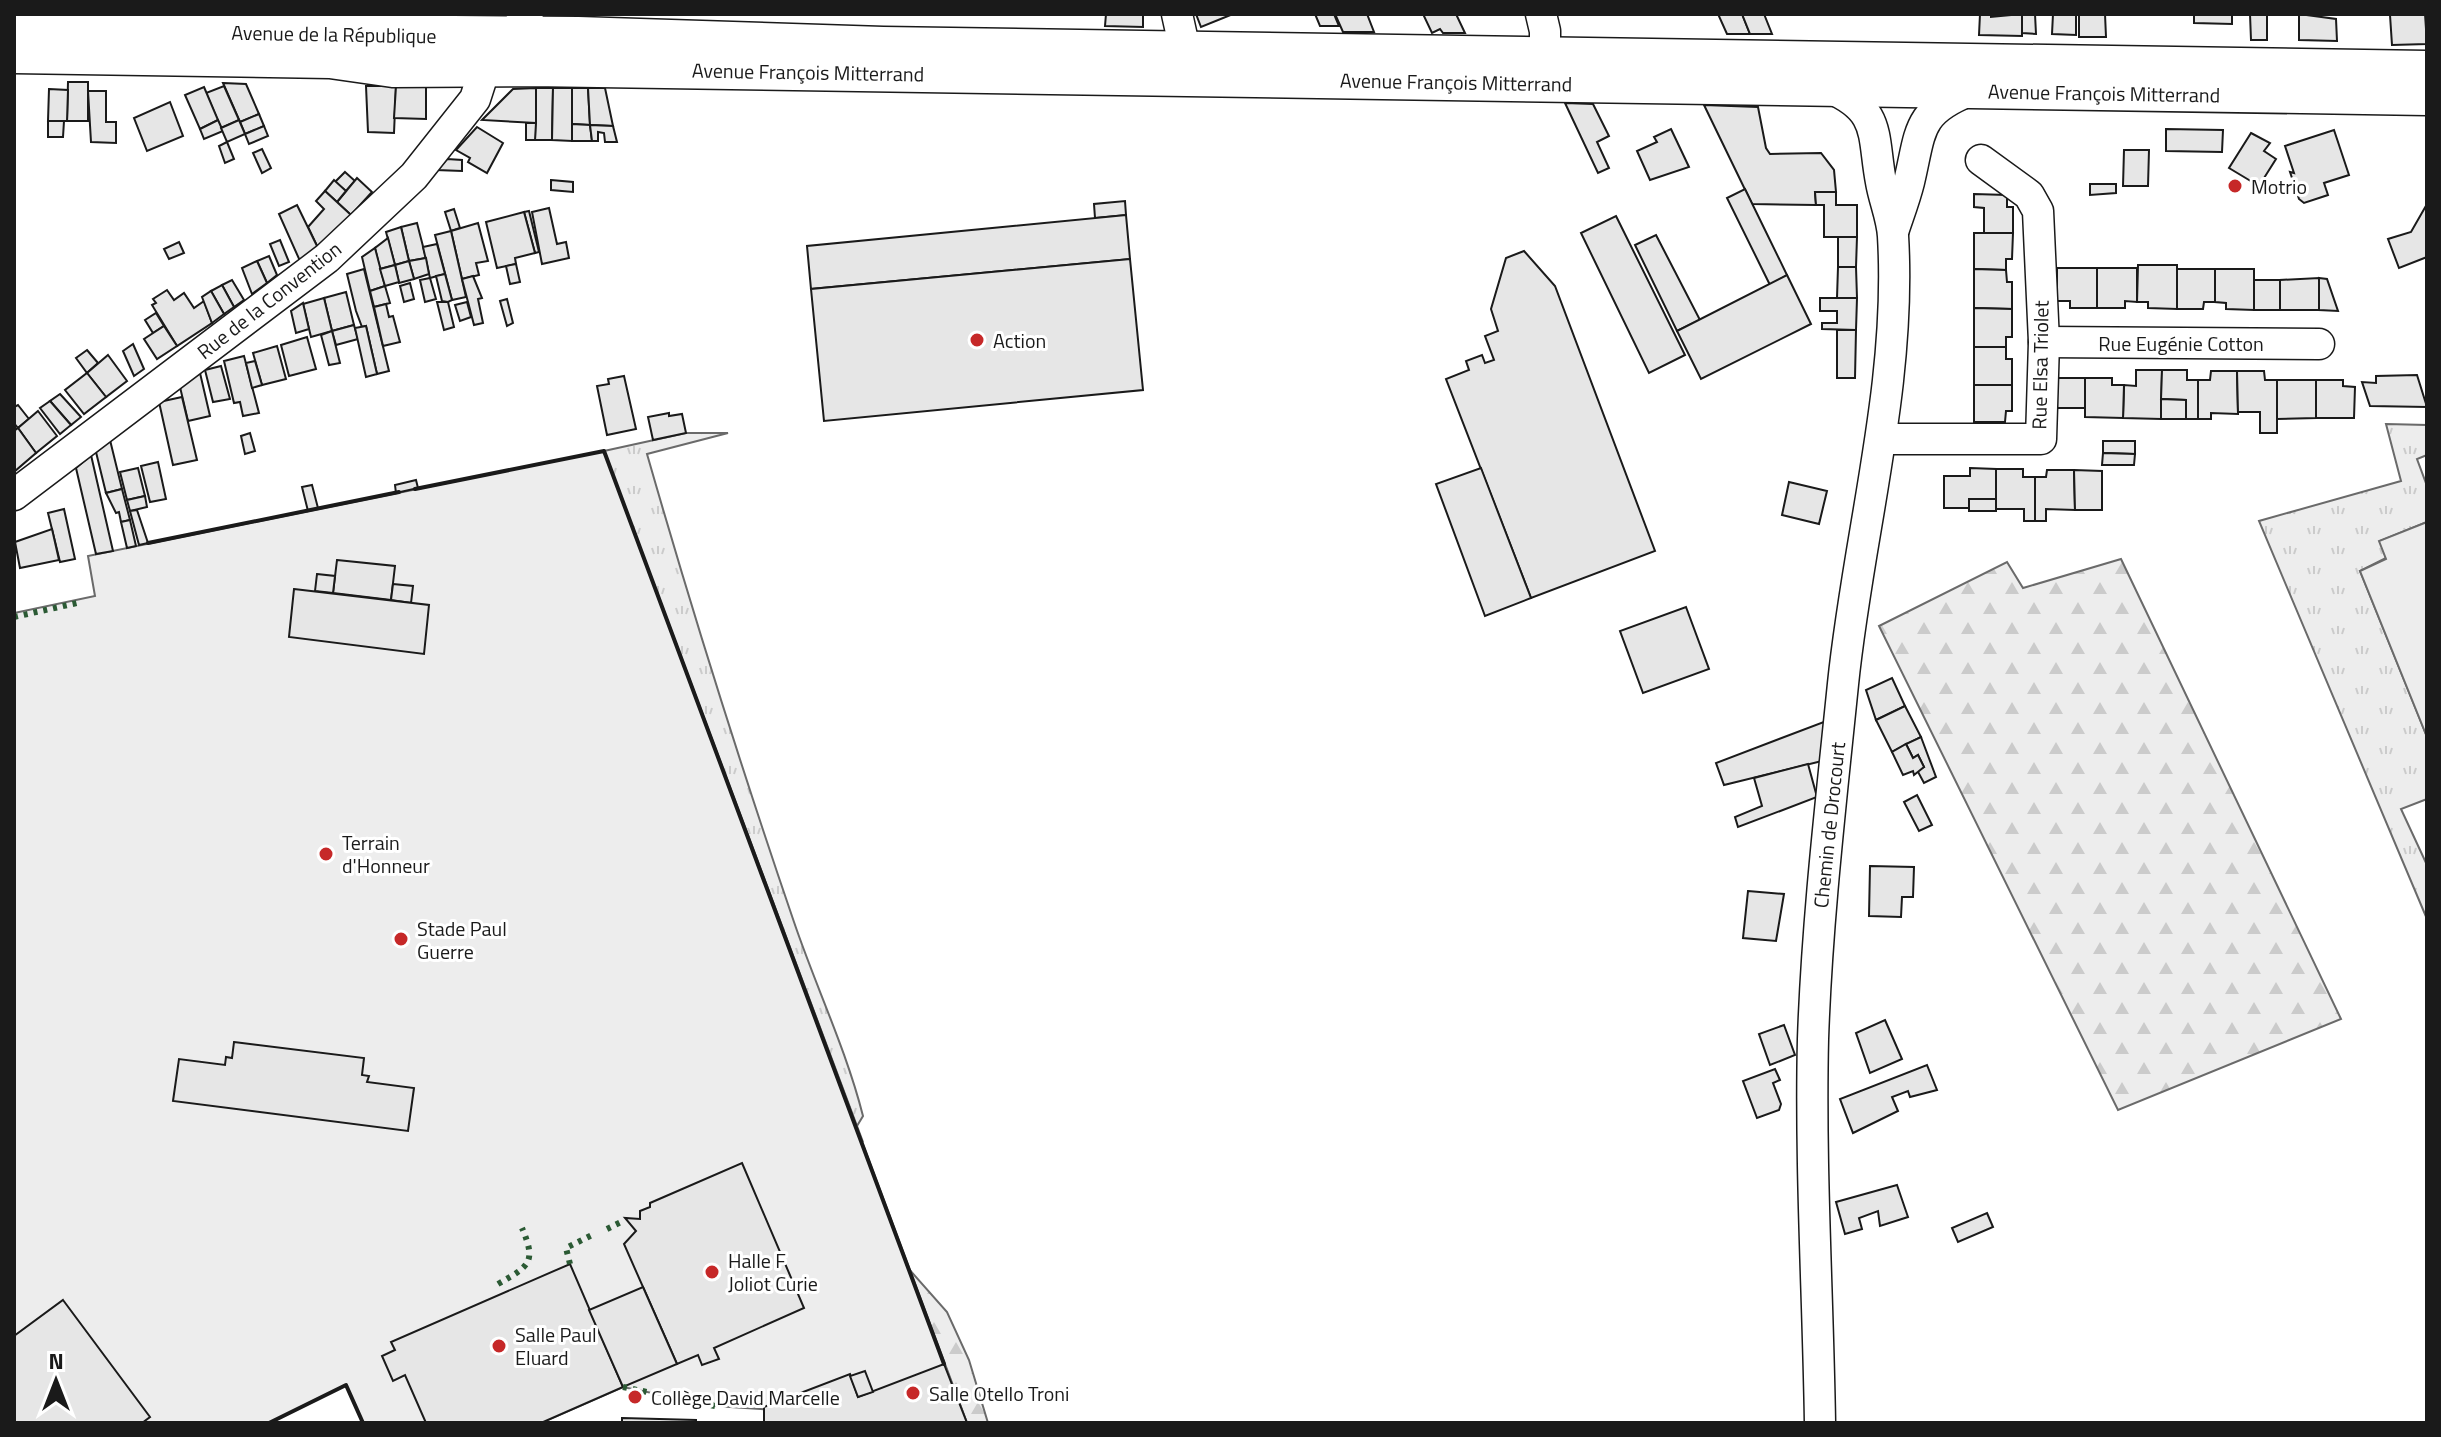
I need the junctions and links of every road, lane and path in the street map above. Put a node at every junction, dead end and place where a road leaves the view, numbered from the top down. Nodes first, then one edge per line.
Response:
1 (1177, 14) edge
2 (1541, 14) edge
3 (102, 23) edge
4 (578, 24) edge
5 (519, 26) edge
6 (14, 30) edge
7 (14, 55) edge
8 (1184, 64) junction
9 (485, 68) junction
10 (532, 68) junction
11 (1545, 69) junction
12 (2427, 69) edge
13 (1960, 77) junction
14 (1830, 88) junction
15 (1896, 90) junction
16 (2427, 97) edge
17 (1876, 132) junction
18 (1917, 133) junction
19 (1981, 160) dead end
20 (1893, 231) junction
21 (2044, 342) junction
22 (2319, 344) dead end
23 (1882, 439) junction
24 (14, 495) edge
25 (1820, 1423) edge

1 - 8 street
2 - 11 street
3 - 5 main road, Avenue de la République
3 - 6 main road, Avenue de la République
4 - 5 main road, Avenue François Mitterrand
4 - 8 main road, Avenue François Mitterrand
4 - 10 street
5 - 9 street, Rue de la Convention
7 - 9 main road, Avenue de la République
8 - 10 main road, Avenue François Mitterrand
8 - 11 main road, Avenue François Mitterrand
9 - 10 main road, Avenue François Mitterrand
9 - 24 street, Rue de la Convention
11 - 13 main road, Avenue François Mitterrand
11 - 14 main road, Avenue François Mitterrand
12 - 13 main road, Avenue François Mitterrand
13 - 15 main road, Avenue François Mitterrand
13 - 16 main road, Avenue François Mitterrand
13 - 18 street
14 - 15 main road, Avenue François Mitterrand
14 - 17 street
15 - 17 street, Chemin de Drocourt
15 - 18 street
17 - 20 street, Chemin de Drocourt
18 - 20 street, Chemin de Drocourt
19 - 21 street, Rue Elsa Triolet
20 - 23 street, Chemin de Drocourt
21 - 22 street, Rue Eugénie Cotton
21 - 23 street, Rue Elsa Triolet
23 - 25 street, Chemin de Drocourt

